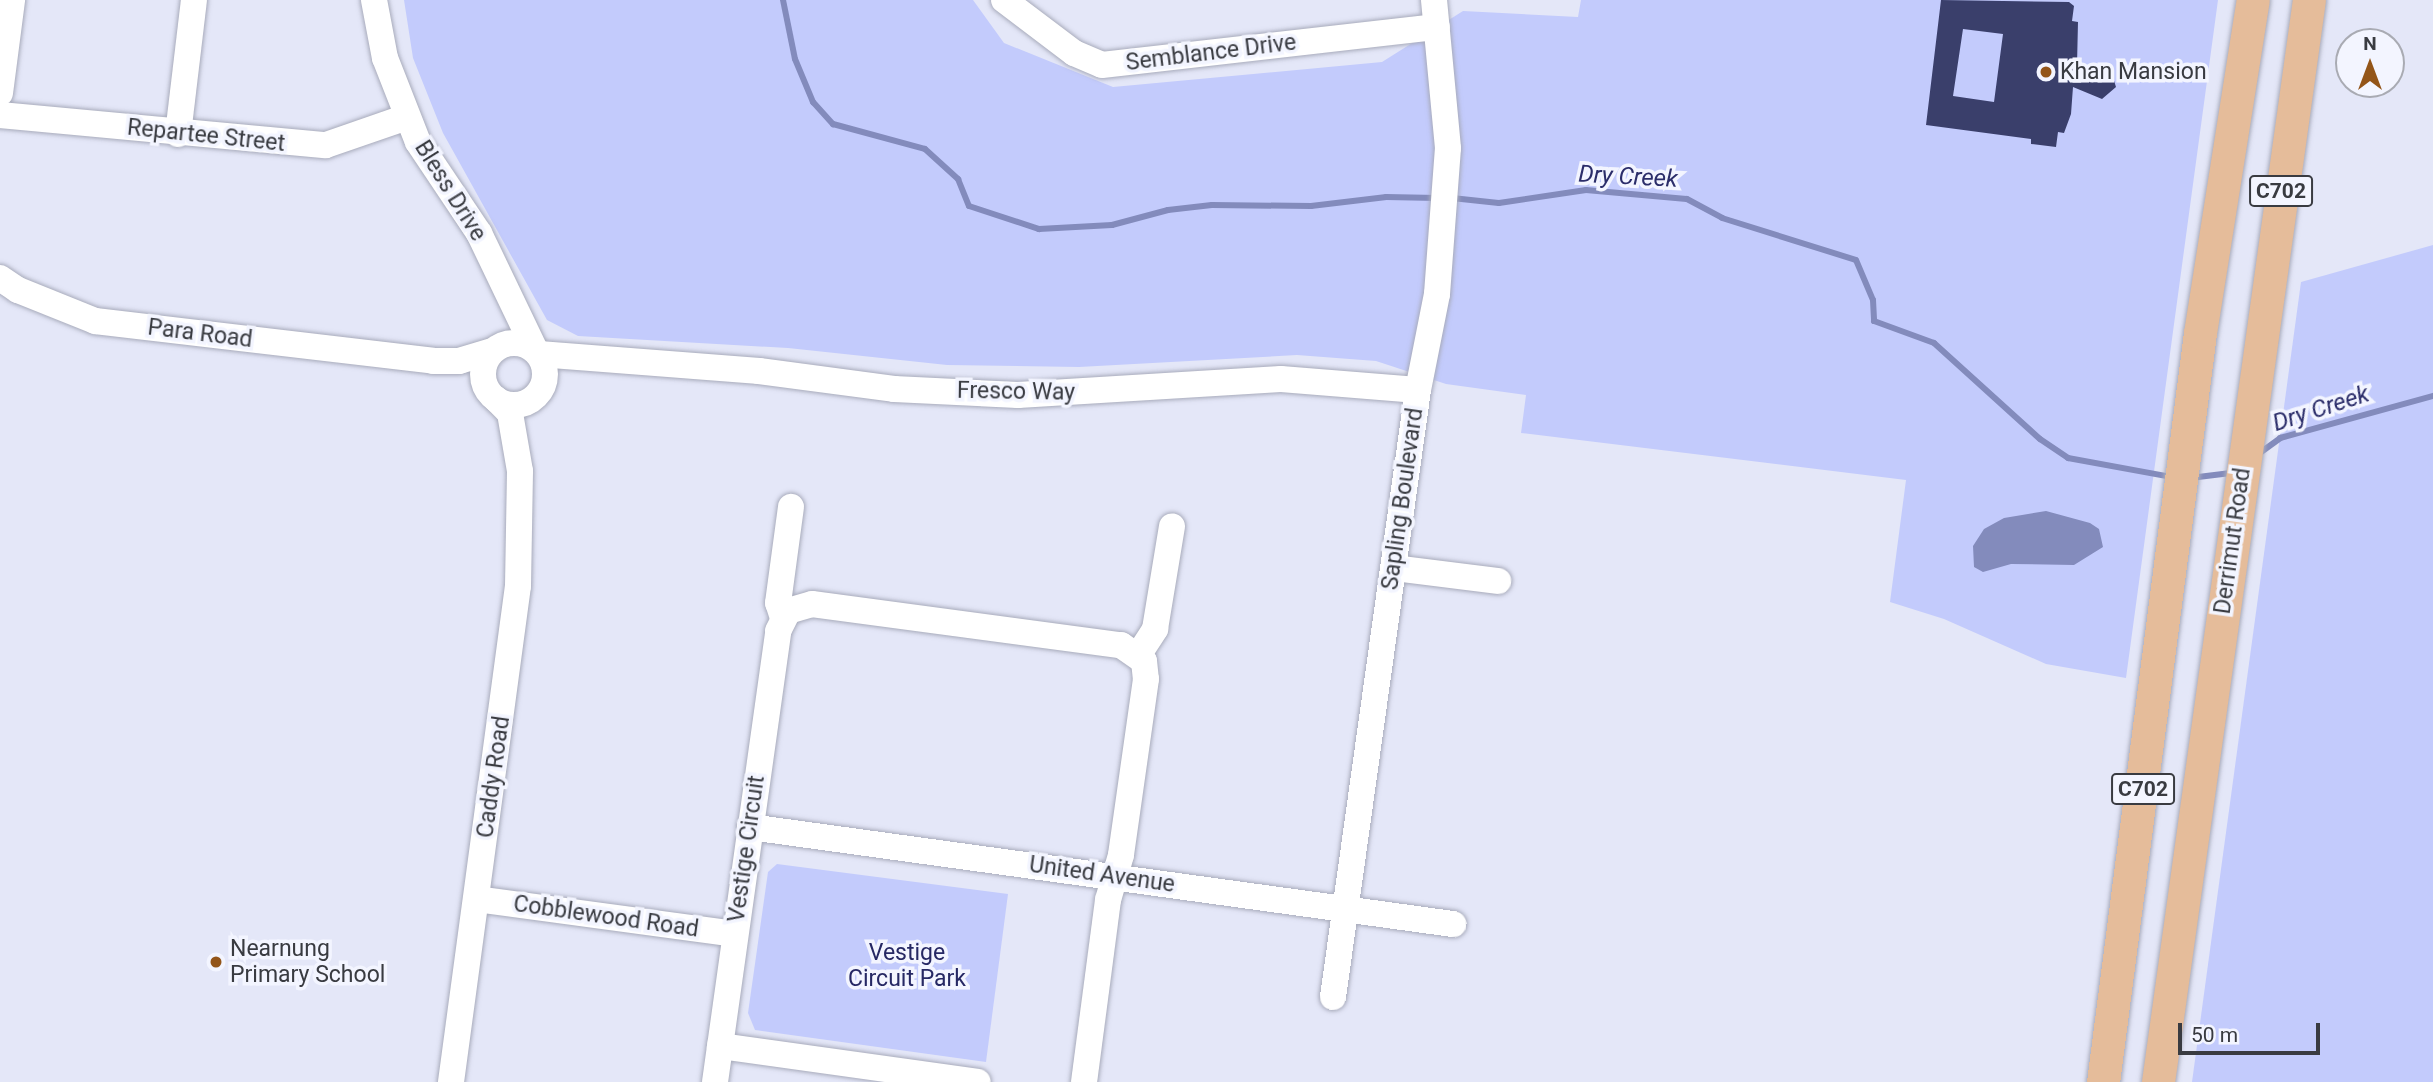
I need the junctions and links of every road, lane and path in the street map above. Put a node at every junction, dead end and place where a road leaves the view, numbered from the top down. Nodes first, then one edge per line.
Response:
1 (12, 0) edge
2 (194, 0) edge
3 (374, 0) edge
4 (1004, 0) edge
5 (1434, 0) edge
6 (2253, 0) edge
7 (2309, 0) edge
8 (1437, 27) junction
9 (0, 93) edge
10 (0, 115) edge
11 (407, 117) junction
12 (178, 134) junction
13 (0, 278) edge
14 (509, 299) junction
15 (495, 349) junction
16 (537, 352) junction
17 (421, 360) junction
18 (615, 363) junction
19 (1418, 390) junction
20 (538, 393) junction
21 (492, 395) junction
22 (520, 471) junction
23 (791, 507) dead end
24 (1172, 526) dead end
25 (1394, 568) junction
26 (1498, 581) dead end
27 (783, 618) junction
28 (1139, 654) junction
29 (750, 827) junction
30 (1118, 878) junction
31 (477, 899) junction
32 (1345, 909) junction
33 (1453, 924) dead end
34 (735, 934) junction
35 (1333, 997) dead end
36 (720, 1046) junction
37 (451, 1082) edge
38 (715, 1082) edge
39 (978, 1082) edge
40 (1084, 1082) edge
41 (2103, 1082) edge
42 (2158, 1082) edge

1 - 9 street
2 - 12 street
3 - 11 street, Bless Drive
4 - 8 street, Semblance Drive
5 - 8 street, Sapling Boulevard
6 - 41 main road, C702
7 - 42 main road, Derrimut Road / C702
8 - 19 street, Sapling Boulevard
10 - 12 street, Repartee Street
11 - 12 street, Repartee Street
11 - 14 street, Bless Drive
13 - 17 street, Para Road
14 - 15 street
14 - 16 street, Bless Drive
15 - 16 street
15 - 17 street
15 - 21 street
16 - 18 street, Fresco Way
16 - 20 street
17 - 21 street
18 - 19 street, Fresco Way
18 - 20 street, Fresco Way
19 - 25 street, Sapling Boulevard
20 - 21 street
20 - 22 street, Caddy Road
21 - 22 street, Caddy Road
22 - 31 street, Caddy Road
23 - 27 street, Vestige Circuit
24 - 28 street
25 - 26 street
25 - 32 street, Sapling Boulevard
27 - 28 street
27 - 29 street, Vestige Circuit
28 - 30 street
29 - 30 street, United Avenue
29 - 34 street, Vestige Circuit
30 - 32 street, United Avenue
30 - 40 street
31 - 34 street, Cobblewood Road
31 - 37 street, Caddy Road
32 - 33 street, United Avenue
32 - 35 street, Sapling Boulevard
34 - 36 street, Vestige Circuit
36 - 38 street, Vestige Circuit
36 - 39 street

